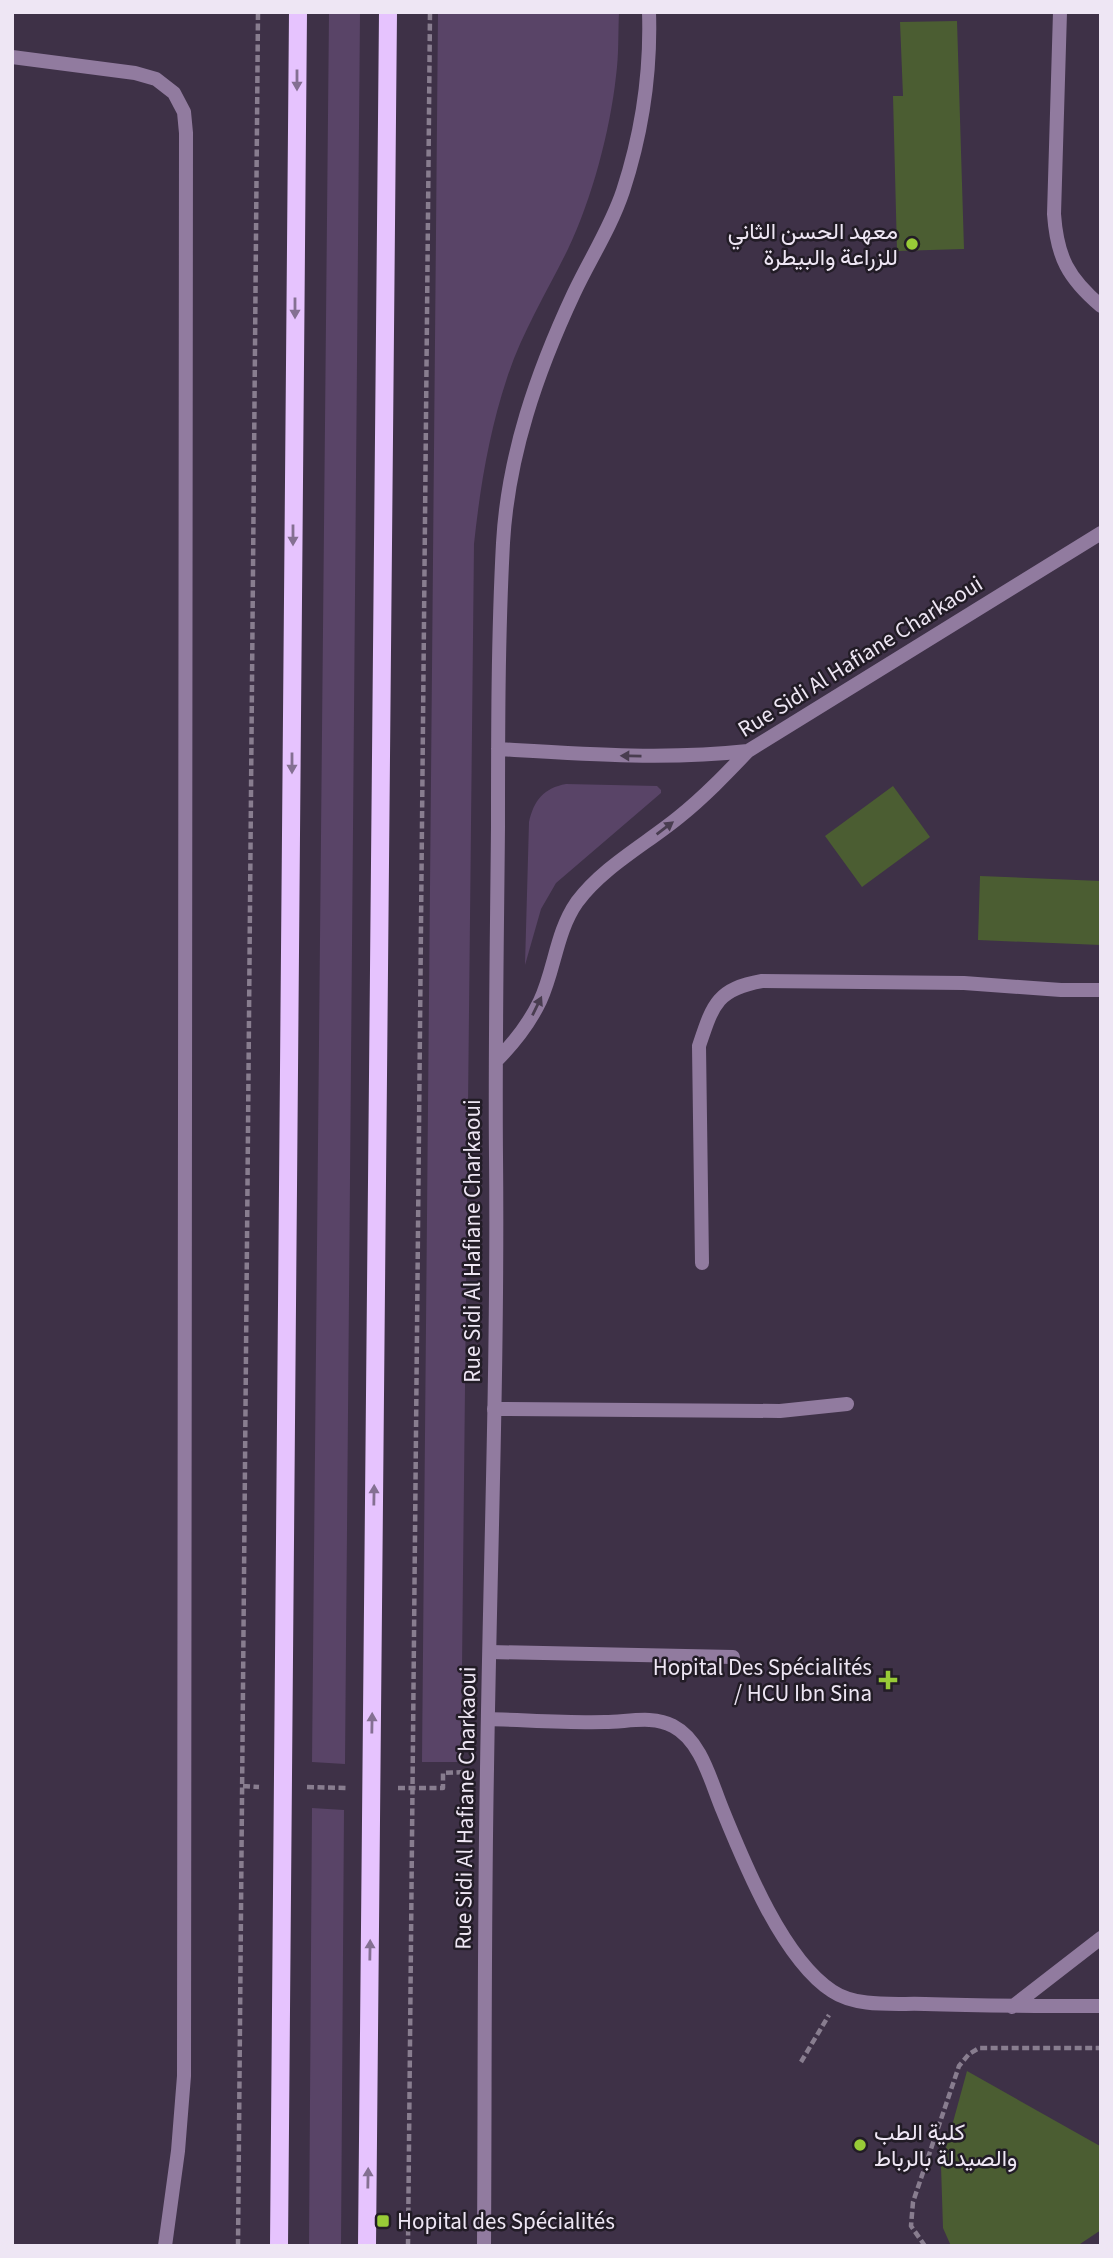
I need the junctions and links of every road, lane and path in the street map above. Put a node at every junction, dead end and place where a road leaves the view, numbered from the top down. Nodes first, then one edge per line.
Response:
1 (258, 12) edge
2 (298, 12) edge
3 (388, 12) edge
4 (430, 12) edge
5 (649, 12) edge
6 (1060, 12) edge
7 (12, 57) edge
8 (1101, 306) edge
9 (1101, 533) edge
10 (498, 749) junction
11 (748, 751) junction
12 (1101, 990) edge
13 (496, 1060) junction
14 (702, 1263) dead end
15 (847, 1404) dead end
16 (494, 1409) junction
17 (490, 1652) junction
18 (733, 1657) dead end
19 (488, 1719) junction
20 (1101, 1938) edge
21 (840, 1996) junction
22 (1101, 2006) edge
23 (1012, 2007) junction
24 (1101, 2048) edge
25 (801, 2062) dead end
26 (165, 2246) edge
27 (238, 2246) edge
28 (279, 2246) edge
29 (367, 2246) edge
30 (408, 2246) edge
31 (484, 2246) edge
32 (925, 2246) edge

1 - 27 path
2 -> 28 main road
29 -> 3 main road
4 - 30 path
5 - 10 street
6 - 8 street
7 - 26 street
9 - 11 street, Rue Sidi Al Hafiane Charkaoui
11 -> 10 street
10 - 13 street
13 -> 11 street, Rue Sidi Al Hafiane Charkaoui
12 - 14 street
13 - 16 street, Rue Sidi Al Hafiane Charkaoui
15 - 16 street
16 - 17 street, Rue Sidi Al Hafiane Charkaoui
17 - 18 street
17 - 19 street, Rue Sidi Al Hafiane Charkaoui
19 - 21 street
19 - 31 street, Rue Sidi Al Hafiane Charkaoui
20 - 23 street
21 - 23 street
21 - 25 path
22 - 23 street
24 - 32 path

